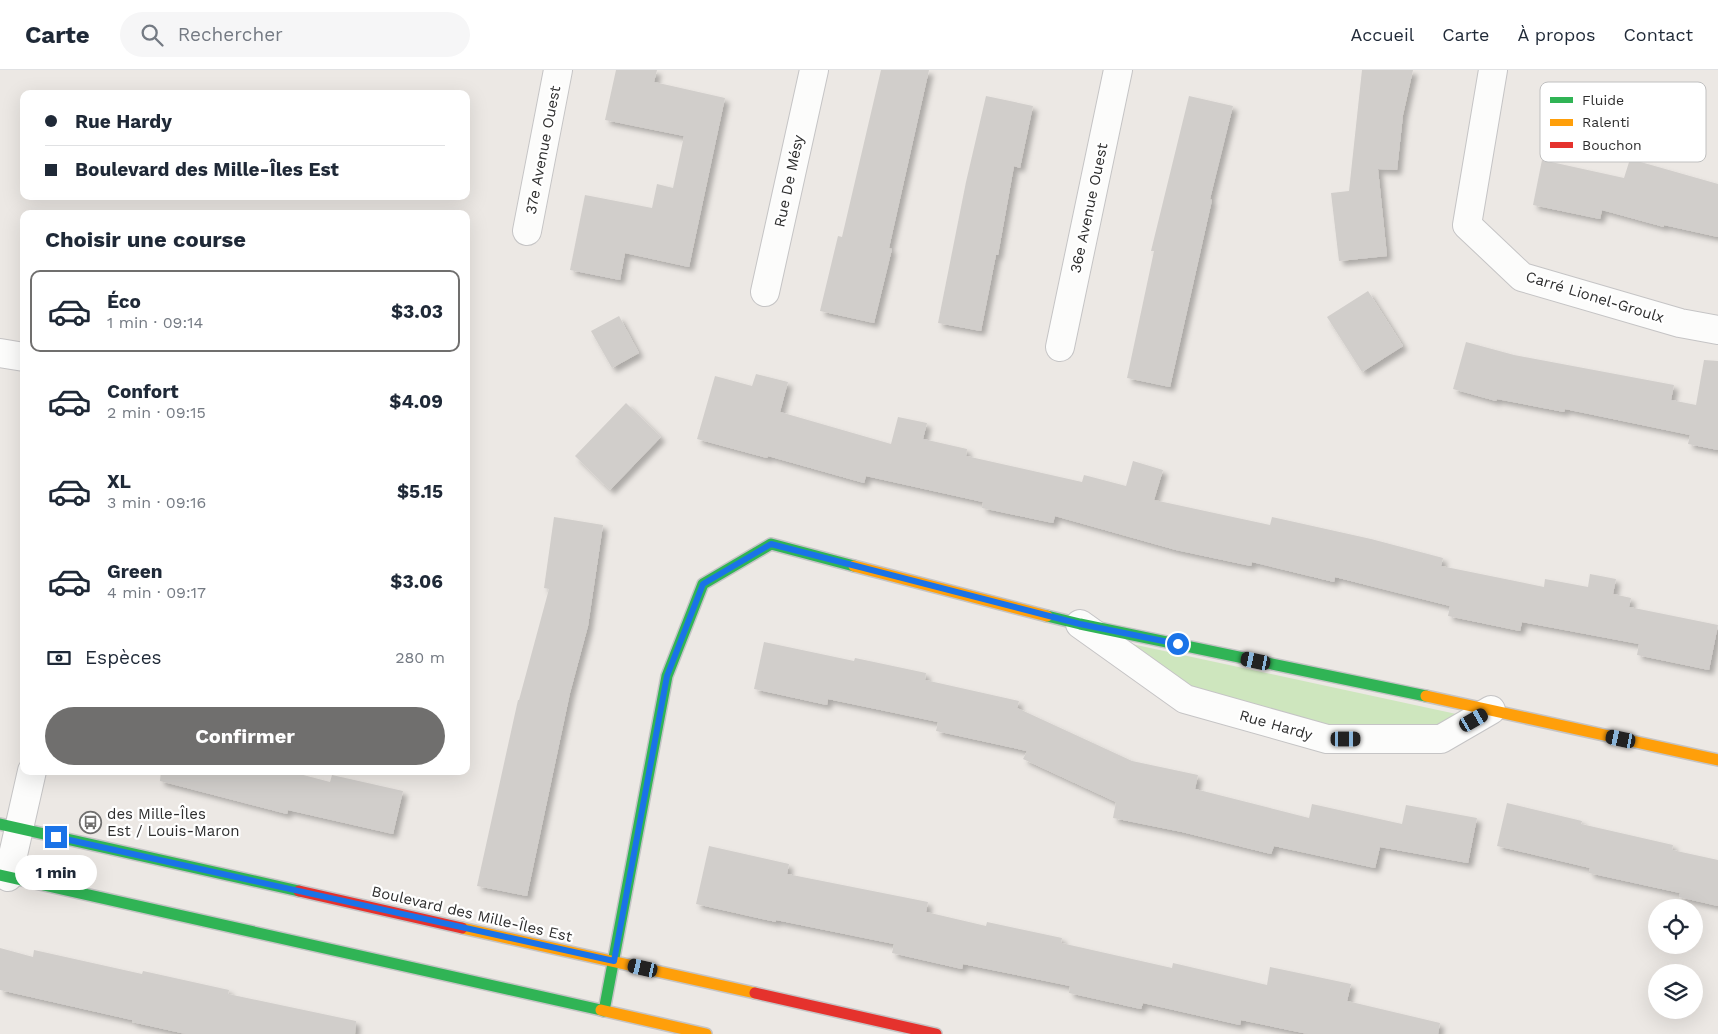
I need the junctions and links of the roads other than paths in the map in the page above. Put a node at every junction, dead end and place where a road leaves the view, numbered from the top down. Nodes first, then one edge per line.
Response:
1 (558, 70) edge
2 (814, 70) edge
3 (1118, 70) edge
4 (1493, 70) edge
5 (527, 231) dead end
6 (765, 292) dead end
7 (1718, 330) edge
8 (1060, 347) dead end
9 (0, 353) edge
10 (20, 356) edge
11 (1080, 624) junction
12 (1491, 710) junction
13 (1718, 760) edge
14 (30, 775) edge
15 (10, 827) edge
16 (4, 876) edge
17 (614, 961) junction
18 (604, 1011) junction
19 (706, 1034) edge
20 (936, 1034) edge

1 - 5 street, 37e Avenue Ouest
2 - 6 street, Rue De Mésy
3 - 8 street, 36e Avenue Ouest
4 - 7 street, Carré Lionel-Groulx
9 - 10 street
11 - 12 street, Rue Hardy
11 - 12 street, Rue Hardy
11 - 17 street, Rue Hardy
12 - 13 street, Rue Hardy
14 - 15 street
15 - 16 street
15 - 17 street, Boulevard des Mille-Îles Est
16 - 18 street
17 - 18 street, Rue Hardy
17 - 20 street, Boulevard des Mille-Îles Est
18 - 19 street

